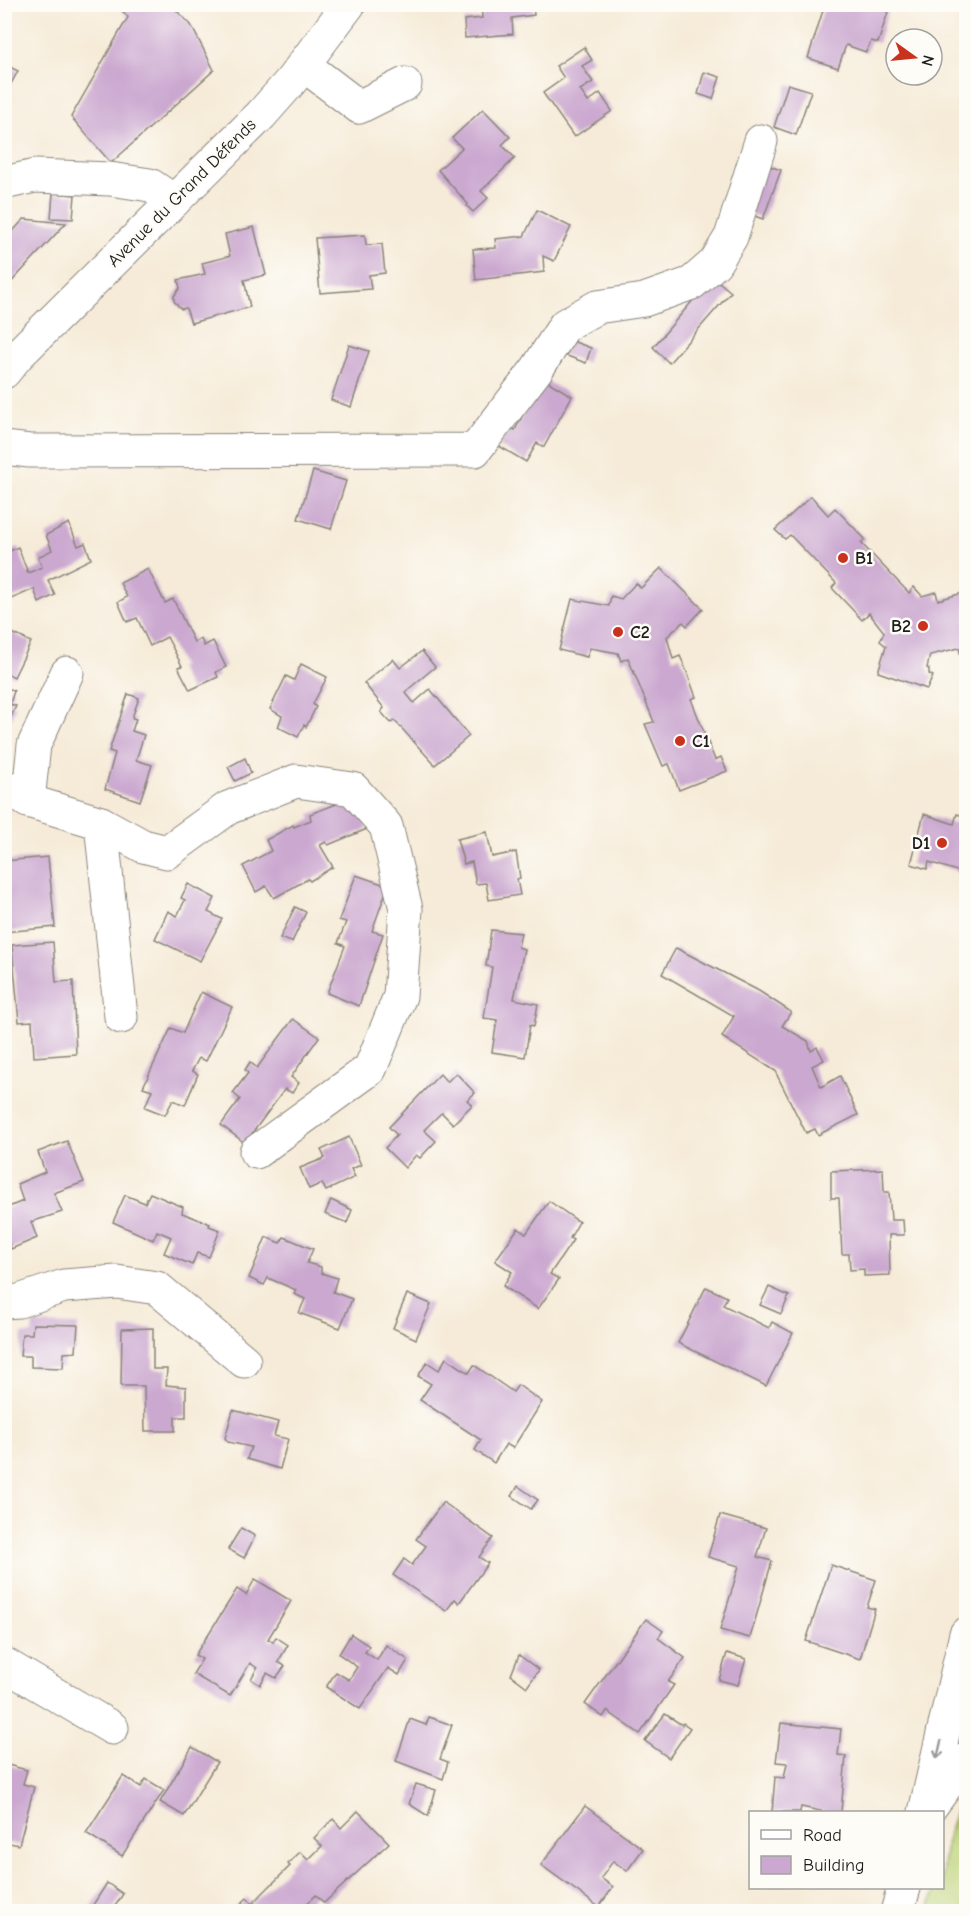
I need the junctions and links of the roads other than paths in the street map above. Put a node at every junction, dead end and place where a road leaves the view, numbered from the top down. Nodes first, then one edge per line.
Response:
1 (349, 4) edge
2 (304, 65) junction
3 (405, 84) dead end
4 (761, 141) dead end
5 (4, 183) edge
6 (174, 201) junction
7 (4, 372) edge
8 (4, 448) edge
9 (67, 673) dead end
10 (16, 793) edge
11 (101, 823) junction
12 (121, 1017) dead end
13 (256, 1152) dead end
14 (4, 1302) edge
15 (244, 1361) dead end
16 (965, 1653) edge
17 (4, 1664) edge
18 (112, 1728) dead end
19 (966, 1759) edge
20 (926, 1811) edge
21 (927, 1811) edge
22 (903, 1889) edge
23 (897, 1911) edge

1 - 2 street, Avenue du Grand Défends
2 - 3 street
2 - 6 street, Avenue du Grand Défends
4 - 8 street
5 - 6 street
6 - 7 street, Avenue du Grand Défends
9 - 10 street
10 - 11 street
11 - 12 street
11 - 13 street
14 - 15 street
16 -> 20 street
17 - 18 street
19 - 21 street
22 - 23 street

